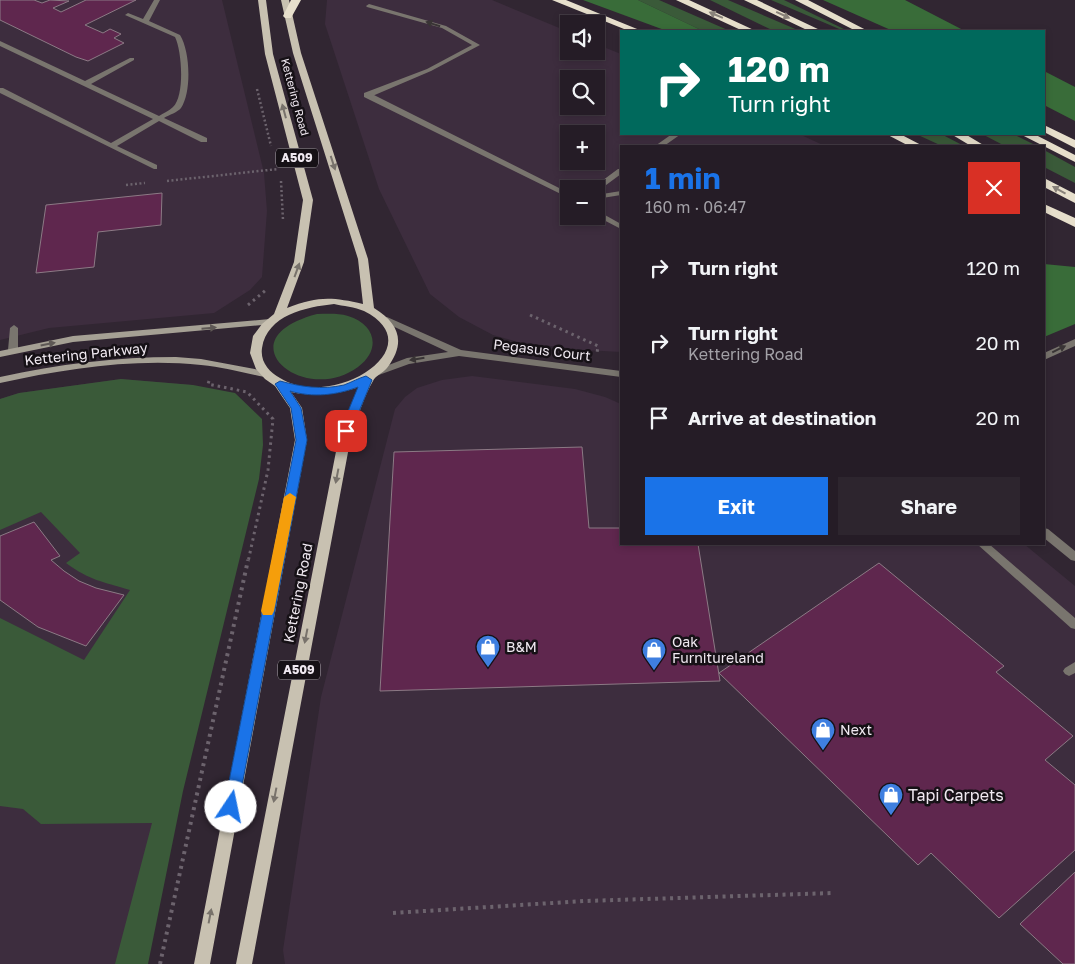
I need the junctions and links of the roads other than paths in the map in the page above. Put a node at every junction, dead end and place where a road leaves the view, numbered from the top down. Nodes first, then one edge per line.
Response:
1 (157, 0) edge
2 (262, 0) edge
3 (285, 0) edge
4 (296, 0) edge
5 (681, 0) edge
6 (749, 0) edge
7 (800, 0) edge
8 (559, 1) edge
9 (369, 6) dead end
10 (128, 15) dead end
11 (288, 16) junction
12 (145, 22) junction
13 (634, 30) edge
14 (749, 30) edge
15 (815, 30) edge
16 (861, 30) edge
17 (0, 43) edge
18 (132, 59) dead end
19 (85, 84) junction
20 (0, 90) edge
21 (159, 119) junction
22 (1045, 129) edge
23 (676, 135) edge
24 (894, 135) edge
25 (959, 135) edge
26 (1028, 135) edge
27 (204, 140) dead end
28 (660, 145) edge
29 (915, 145) edge
30 (978, 145) edge
31 (1075, 145) edge
32 (111, 146) junction
33 (1075, 159) edge
34 (154, 167) dead end
35 (620, 172) edge
36 (605, 182) edge
37 (1045, 183) edge
38 (560, 192) edge
39 (620, 193) edge
40 (605, 196) edge
41 (1075, 199) edge
42 (1045, 208) edge
43 (605, 217) edge
44 (1075, 223) edge
45 (620, 226) edge
46 (369, 308) junction
47 (275, 319) junction
48 (386, 320) junction
49 (14, 328) dead end
50 (1075, 342) edge
51 (14, 350) junction
52 (459, 353) junction
53 (0, 354) edge
54 (1045, 357) edge
55 (265, 374) junction
56 (620, 374) edge
57 (372, 376) junction
58 (0, 380) edge
59 (280, 384) junction
60 (1045, 533) edge
61 (983, 545) edge
62 (1073, 554) edge
63 (1075, 625) edge
64 (202, 964) edge
65 (244, 964) edge

1 - 12 street
47 -> 2 main road, Kettering Road / A509
3 - 11 main road, Kettering Road / A509
4 - 11 highway
14 -> 5 highway
6 -> 15 highway
7 - 16 highway
8 - 13 highway
38 -> 9 street
10 - 12 street
11 -> 46 main road, Kettering Road / A509
12 - 21 street
17 - 19 street
18 - 19 street
19 - 21 street
20 - 32 street
21 - 27 street
21 - 32 street
22 - 31 highway
23 - 28 street
24 - 29 highway
25 - 30 highway
26 - 33 highway
32 - 34 street
35 - 36 street
41 -> 37 highway
39 - 40 street
42 - 44 highway
43 - 45 street
46 - 47 main road
46 - 48 main road
51 -> 47 street
47 - 55 main road
48 - 52 street, Pegasus Court
48 - 57 main road
49 - 51 street
54 -> 50 street
51 - 53 street
52 - 56 street, Pegasus Court
52 -> 57 street, Pegasus Court
55 - 58 street, Kettering Parkway
55 - 59 main road
57 - 59 main road
57 -> 65 main road, Kettering Road / A509
64 -> 59 main road, Kettering Road / A509
60 - 62 street
61 - 63 street

